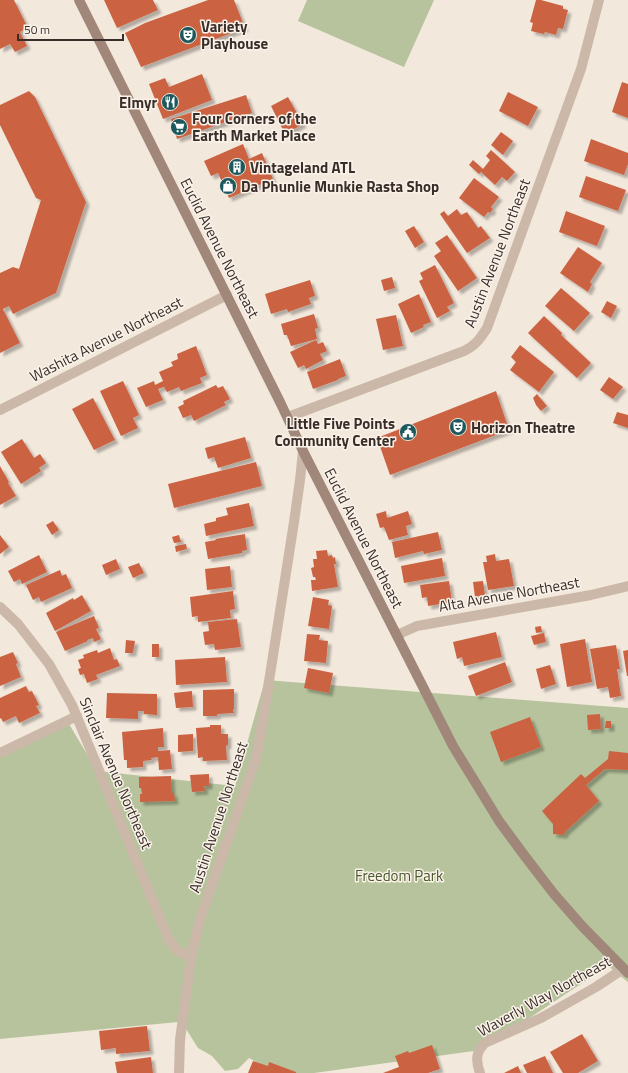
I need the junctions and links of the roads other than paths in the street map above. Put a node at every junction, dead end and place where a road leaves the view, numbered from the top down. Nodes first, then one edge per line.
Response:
1 (79, 0) edge
2 (599, 0) edge
3 (226, 295) junction
4 (0, 410) edge
5 (288, 417) junction
6 (303, 451) junction
7 (628, 586) edge
8 (0, 607) edge
9 (397, 634) junction
10 (78, 716) junction
11 (0, 753) edge
12 (191, 957) junction
13 (626, 971) edge
14 (179, 1073) edge
15 (480, 1073) edge

1 - 3 street, Euclid Avenue Northeast
2 - 5 street, Austin Avenue Northeast
3 - 4 street, Washita Avenue Northeast
3 - 5 street, Euclid Avenue Northeast
5 - 6 street, Euclid Avenue Northeast
6 - 9 street, Euclid Avenue Northeast
6 - 12 street, Austin Avenue Northeast
7 - 9 street, Alta Avenue Northeast
8 - 10 street, Sinclair Avenue Northeast
9 - 13 street, Euclid Avenue Northeast
10 - 11 street
10 - 12 street, Sinclair Avenue Northeast
12 - 14 street, Austin Avenue Northeast
13 - 15 street, Waverly Way Northeast

